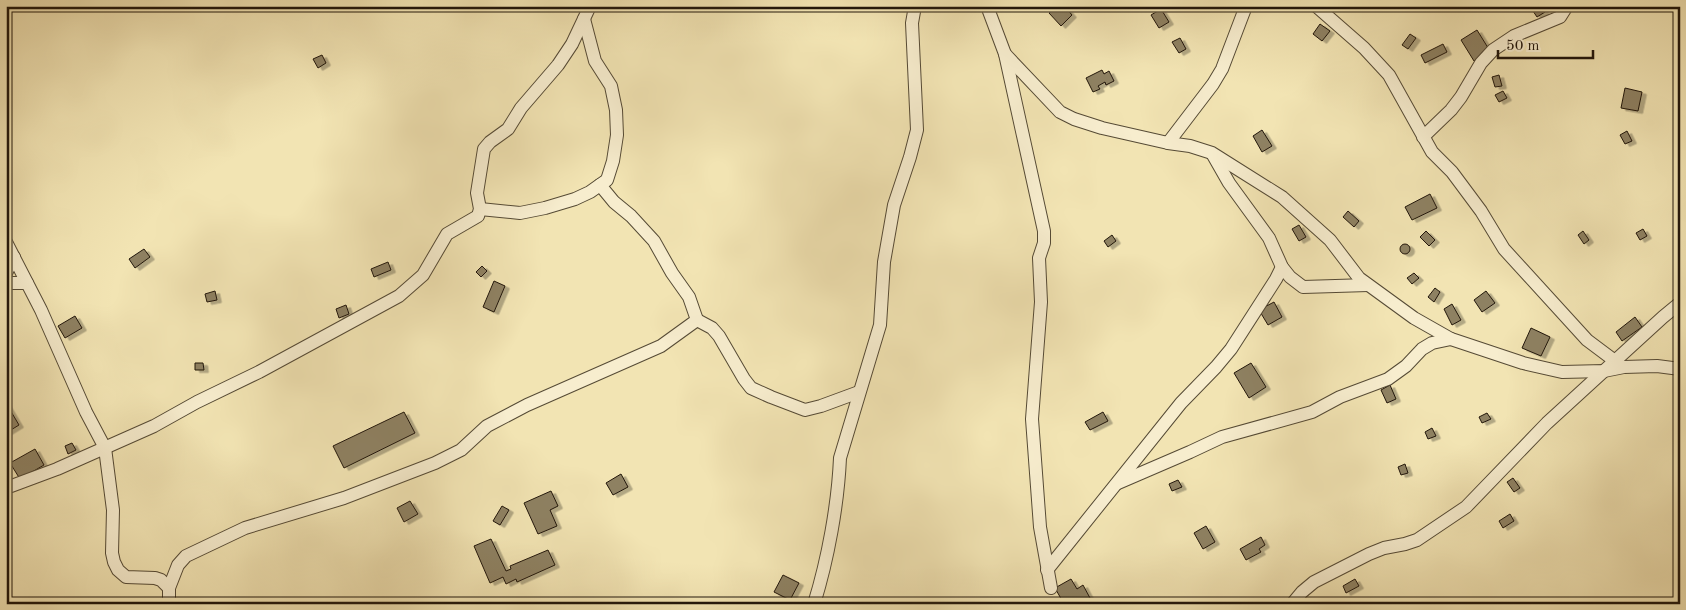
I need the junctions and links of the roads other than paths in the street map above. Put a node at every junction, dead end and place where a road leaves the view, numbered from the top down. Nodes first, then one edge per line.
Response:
1 (590, 6) edge
2 (915, 6) edge
3 (987, 6) edge
4 (1246, 6) edge
5 (1316, 6) edge
6 (1567, 6) edge
7 (584, 19) junction
8 (1005, 54) junction
9 (1423, 137) junction
10 (1168, 143) junction
11 (1212, 153) junction
12 (600, 185) junction
13 (480, 209) junction
14 (6, 242) edge
15 (14, 257) junction
16 (1282, 267) junction
17 (6, 273) edge
18 (6, 282) edge
19 (27, 283) junction
20 (1368, 285) junction
21 (1680, 303) edge
22 (697, 320) junction
23 (1451, 339) junction
24 (1615, 361) junction
25 (1680, 369) edge
26 (1604, 371) junction
27 (858, 392) junction
28 (105, 448) junction
29 (1117, 484) junction
30 (6, 488) edge
31 (1048, 570) junction
32 (169, 588) junction
33 (1050, 588) dead end
34 (170, 604) edge
35 (814, 604) edge
36 (1292, 604) edge

1 - 7 street
2 - 27 street
3 - 8 street
4 - 10 street
5 - 9 street
6 - 9 street
7 - 12 street
7 - 13 street
8 - 10 street
8 - 31 street
9 - 24 street
10 - 11 street
11 - 16 street
11 - 20 street
12 - 13 street
12 - 22 street
13 - 28 street
14 - 15 street
15 - 17 street
15 - 19 street
16 - 20 street
16 - 29 street
18 - 19 street
19 - 28 street
20 - 23 street
21 - 24 street
22 - 27 street
22 - 32 street
23 - 26 street
23 - 29 street
24 - 26 street
25 - 26 street
26 - 36 street
27 - 35 street
28 - 30 street
28 - 32 street
29 - 31 street
31 - 33 street
32 - 34 street

